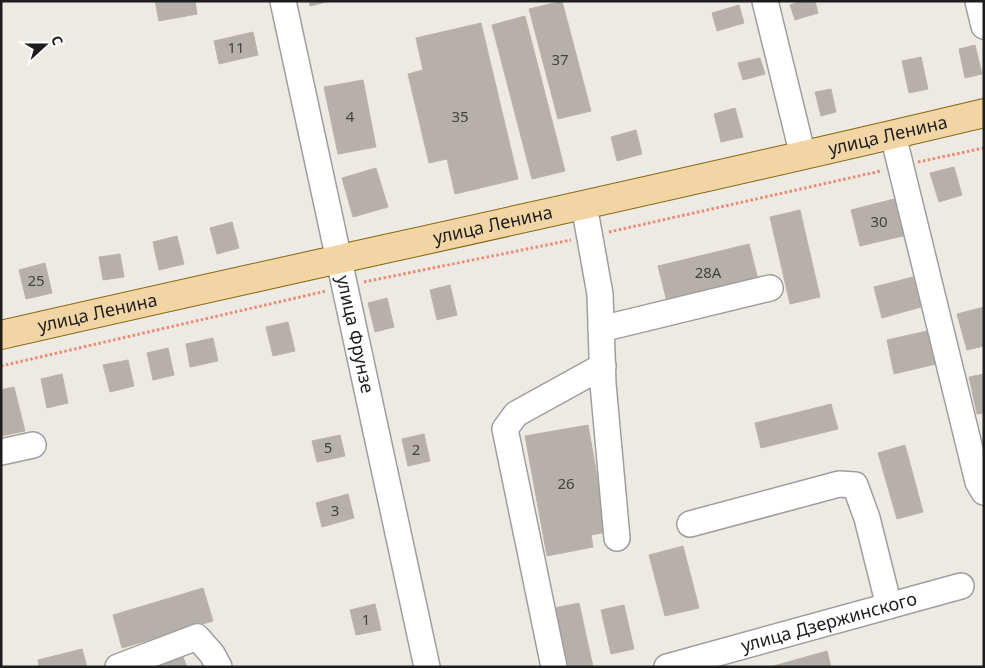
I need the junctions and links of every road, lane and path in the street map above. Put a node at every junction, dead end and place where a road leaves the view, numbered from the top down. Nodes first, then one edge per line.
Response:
1 (283, 1) edge
2 (765, 1) edge
3 (978, 1) edge
4 (984, 26) edge
5 (984, 113) edge
6 (893, 134) junction
7 (984, 148) edge
8 (803, 156) junction
9 (901, 166) junction
10 (584, 205) junction
11 (589, 237) junction
12 (339, 258) junction
13 (346, 286) junction
14 (770, 288) dead end
15 (601, 329) junction
16 (1, 335) edge
17 (1, 366) edge
18 (603, 366) junction
19 (33, 445) dead end
20 (1, 452) edge
21 (984, 492) edge
22 (690, 524) dead end
23 (617, 538) dead end
24 (961, 586) dead end
25 (889, 606) junction
26 (118, 667) edge
27 (219, 667) edge
28 (427, 667) edge
29 (554, 667) edge
30 (667, 667) edge

1 - 12 street, улица Фрунзе
2 - 8 street
3 - 4 street
5 - 6 main road, улица Ленина
6 - 8 main road, улица Ленина
6 - 9 street
7 - 9 path
8 - 10 main road, улица Ленина
9 - 11 path
9 - 21 street
10 - 11 street
10 - 12 main road, улица Ленина
11 - 13 path
11 - 15 street
12 - 13 street, улица Фрунзе
12 - 16 main road, улица Ленина
13 - 17 path
13 - 28 street, улица Фрунзе
14 - 15 street
15 - 18 street
18 - 23 street
18 - 29 street
19 - 20 street
22 - 25 street
24 - 25 street, улица Дзержинского
25 - 30 street, улица Дзержинского
26 - 27 street

